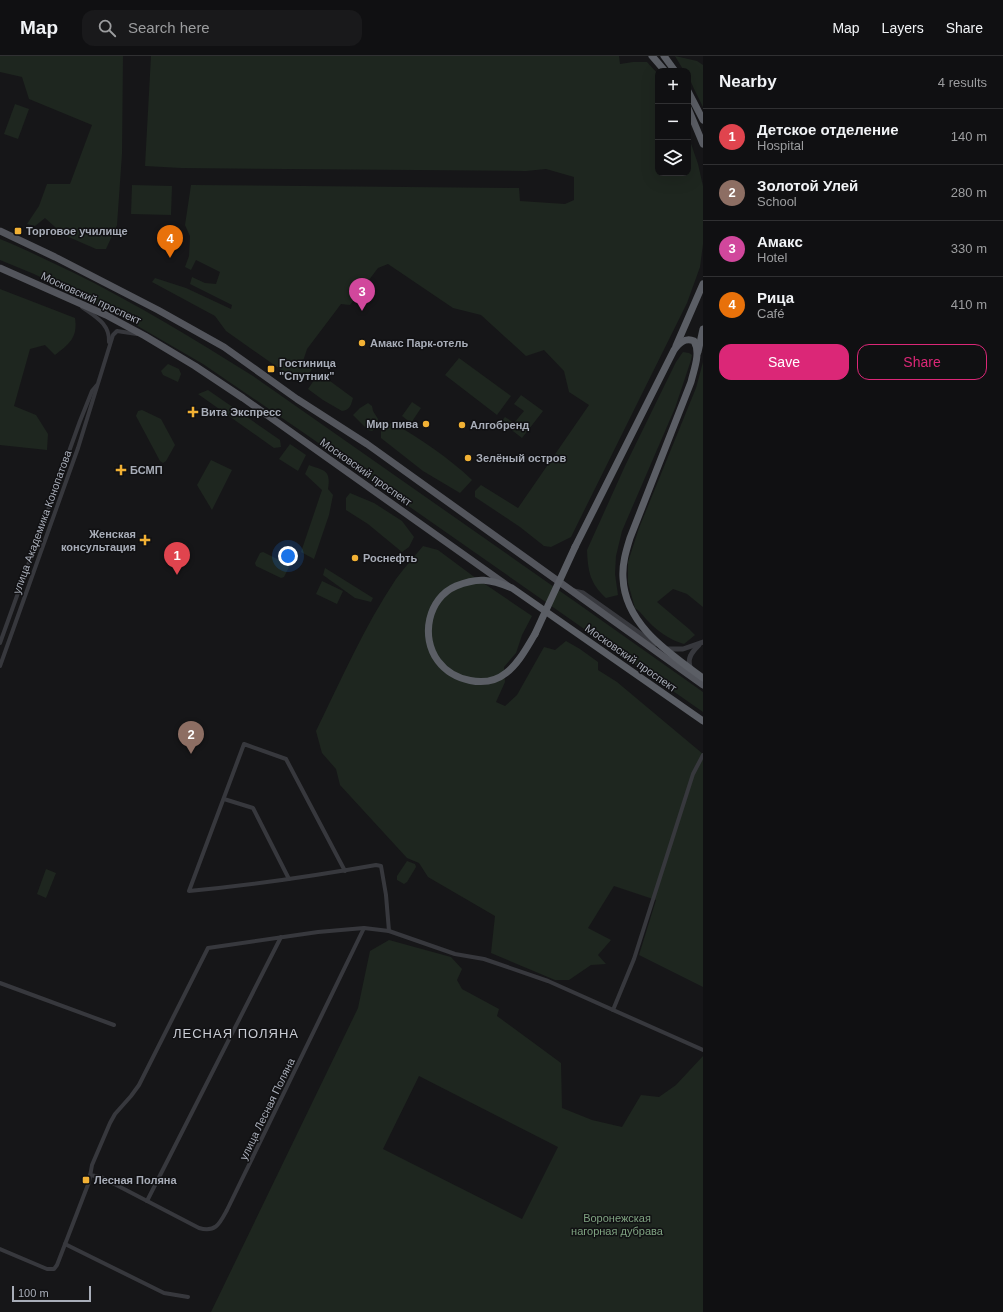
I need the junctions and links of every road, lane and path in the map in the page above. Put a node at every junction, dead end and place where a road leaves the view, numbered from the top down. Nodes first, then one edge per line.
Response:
1 (652, 56) edge
2 (664, 56) edge
3 (662, 68) edge
4 (673, 68) edge
5 (691, 96) edge
6 (691, 115) edge
7 (703, 120) edge
8 (703, 144) edge
9 (0, 231) edge
10 (0, 268) edge
11 (703, 284) edge
12 (71, 299) junction
13 (703, 329) edge
14 (145, 336) junction
15 (108, 347) junction
16 (674, 350) junction
17 (697, 356) junction
18 (98, 384) junction
19 (512, 588) junction
20 (569, 590) junction
21 (0, 643) edge
22 (701, 643) edge
23 (661, 648) junction
24 (0, 666) edge
25 (692, 670) junction
26 (703, 678) edge
27 (703, 685) edge
28 (703, 721) edge
29 (703, 755) edge
30 (224, 799) junction
31 (345, 871) junction
32 (290, 879) junction
33 (364, 928) junction
34 (389, 931) junction
35 (281, 937) junction
36 (0, 983) edge
37 (613, 1010) junction
38 (114, 1025) dead end
39 (703, 1050) edge
40 (90, 1175) junction
41 (147, 1201) junction
42 (65, 1244) junction
43 (0, 1249) edge
44 (188, 1297) dead end

1 - 3 highway
2 - 4 highway
5 - 7 highway
6 - 8 highway
9 - 20 main road, Московский проспект
10 - 12 main road, Московский проспект
11 - 16 highway
12 - 14 main road, Московский проспект
12 - 15 street
13 - 17 highway
14 - 15 street
14 - 19 main road, Московский проспект
15 - 18 street, улица Академика Конопатова
16 - 17 highway
16 - 19 highway, bridge
17 - 23 highway
18 - 21 street, улица Академика Конопатова
18 - 24 street, улица Академика Конопатова
19 - 28 highway, Московский проспект
20 - 23 street
20 - 27 main road, Московский проспект
22 - 23 street
22 - 25 street
23 - 25 highway
25 - 26 highway
29 - 37 street
30 - 31 street
30 - 32 street
30 - 32 street
31 - 32 street
31 - 34 street
33 - 34 street
33 - 35 street
33 - 41 street, улица Лесная Поляна
34 - 37 street
35 - 40 street
35 - 41 street
36 - 38 street
37 - 39 street
40 - 41 street, улица Лесная Поляна
40 - 42 street
42 - 43 street
42 - 44 street

